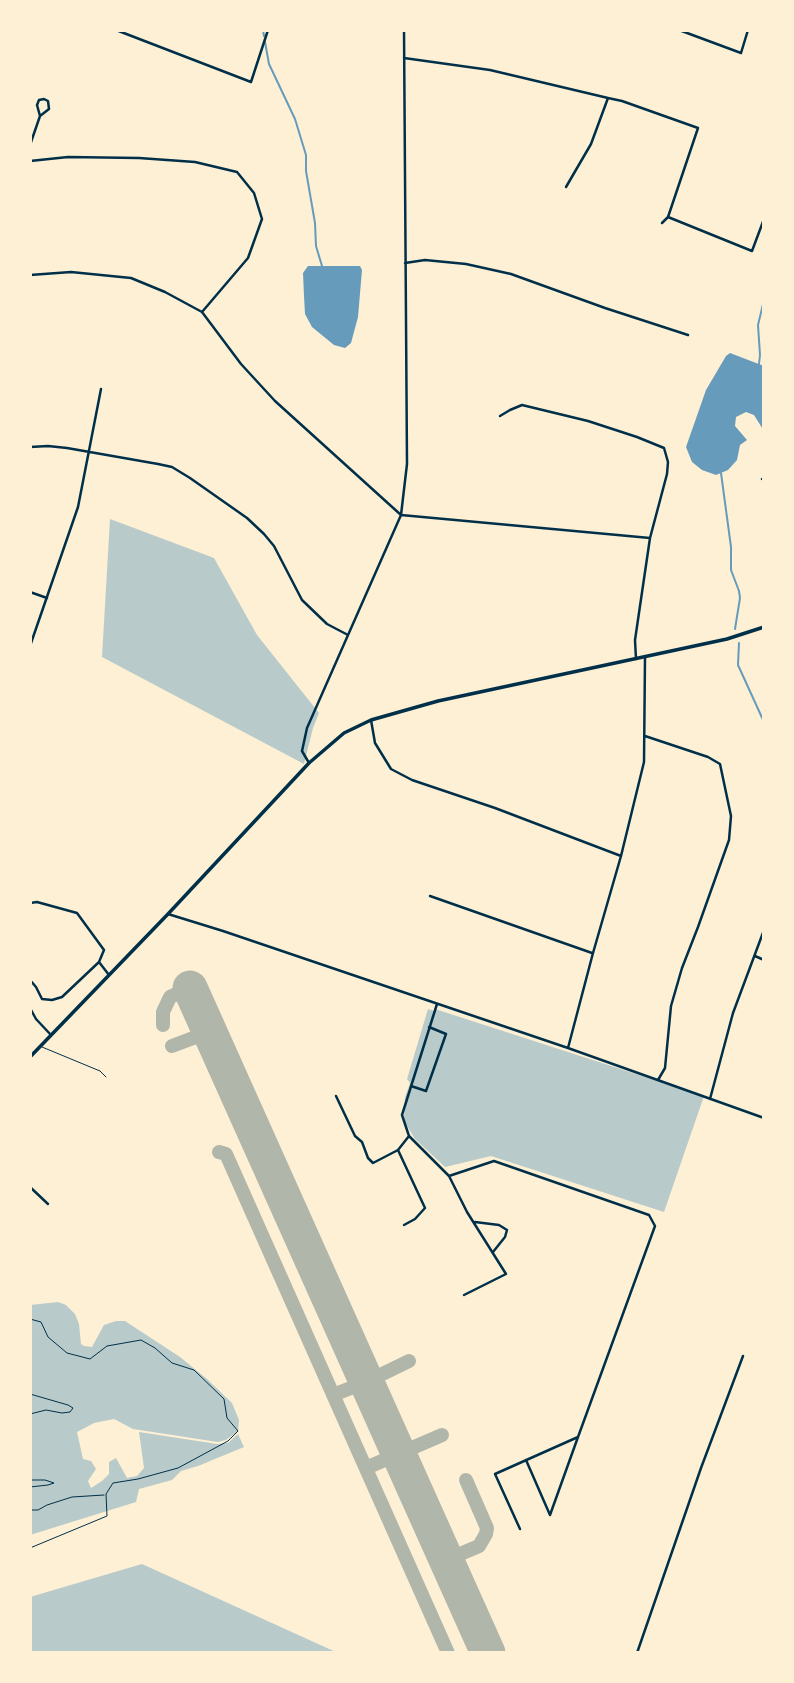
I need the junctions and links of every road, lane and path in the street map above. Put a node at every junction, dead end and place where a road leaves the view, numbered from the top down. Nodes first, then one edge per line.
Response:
1 (116, 30) edge
2 (268, 30) edge
3 (404, 30) edge
4 (679, 30) edge
5 (748, 30) edge
6 (404, 58) junction
7 (608, 98) junction
8 (40, 116) junction
9 (30, 145) edge
10 (30, 162) edge
11 (566, 187) dead end
12 (668, 217) junction
13 (764, 219) edge
14 (663, 223) dead end
15 (405, 263) junction
16 (30, 275) edge
17 (202, 312) junction
18 (688, 335) dead end
19 (102, 389) dead end
20 (500, 416) dead end
21 (30, 447) edge
22 (90, 451) junction
23 (401, 515) junction
24 (650, 538) junction
25 (30, 592) edge
26 (47, 598) junction
27 (764, 627) edge
28 (348, 635) junction
29 (30, 646) edge
30 (645, 657) junction
31 (636, 659) junction
32 (371, 720) junction
33 (645, 736) junction
34 (309, 763) junction
35 (621, 856) junction
36 (430, 896) dead end
37 (30, 903) edge
38 (168, 914) junction
39 (764, 929) edge
40 (593, 953) junction
41 (755, 956) junction
42 (764, 960) edge
43 (99, 962) junction
44 (109, 975) junction
45 (30, 980) edge
46 (437, 1004) junction
47 (30, 1008) edge
48 (429, 1027) junction
49 (51, 1035) junction
50 (40, 1046) junction
51 (568, 1048) junction
52 (30, 1057) edge
53 (106, 1077) dead end
54 (658, 1080) junction
55 (411, 1086) junction
56 (336, 1096) dead end
57 (710, 1099) junction
58 (764, 1118) edge
59 (409, 1136) junction
60 (398, 1150) junction
61 (449, 1176) junction
62 (30, 1186) edge
63 (48, 1204) dead end
64 (474, 1221) junction
65 (404, 1225) dead end
66 (493, 1252) junction
67 (464, 1294) dead end
68 (30, 1319) edge
69 (743, 1356) dead end
70 (30, 1394) edge
71 (30, 1414) edge
72 (578, 1437) junction
73 (526, 1460) junction
74 (30, 1480) edge
75 (30, 1487) edge
76 (106, 1494) junction
77 (30, 1510) edge
78 (520, 1529) dead end
79 (30, 1548) edge
80 (637, 1653) edge

1 - 2 street
3 - 6 street
4 - 5 street
6 - 7 street
6 - 15 street
7 - 11 street
7 - 12 street
8 - 8 street
8 - 9 street
10 - 17 street
12 - 13 street
12 - 14 street
15 - 18 street
15 - 23 street
16 - 17 street
17 - 23 street
19 - 22 street
20 - 24 street
21 - 22 street
22 - 26 street
22 - 28 street
23 - 24 street
23 - 28 street
24 - 31 street
25 - 26 street
26 - 29 street
27 - 30 main road
28 - 34 street
30 - 31 main road
30 - 33 street
31 - 32 main road
32 - 34 main road
32 - 35 street
33 - 35 street
33 - 54 street
34 - 38 main road
35 - 40 street
36 - 40 street
37 - 43 street
38 - 44 main road
38 - 46 street
39 - 41 street
40 - 51 street
41 - 42 street
41 - 57 street
43 - 44 street
43 - 45 street
44 - 49 main road
46 - 48 street
46 - 51 street
47 - 49 street
48 - 55 street
48 - 55 street
49 - 50 main road
50 - 52 main road
50 - 53 lane
51 - 54 street
54 - 57 street
55 - 59 street
56 - 60 street
57 - 58 street
59 - 60 street
59 - 61 street
60 - 65 street
61 - 64 street
61 - 72 street
62 - 63 street
64 - 66 street
64 - 66 street
66 - 67 street
68 - 76 path
69 - 80 street
70 - 71 path
72 - 73 street
72 - 73 street
73 - 78 street
74 - 75 path
76 - 77 path
76 - 79 path

